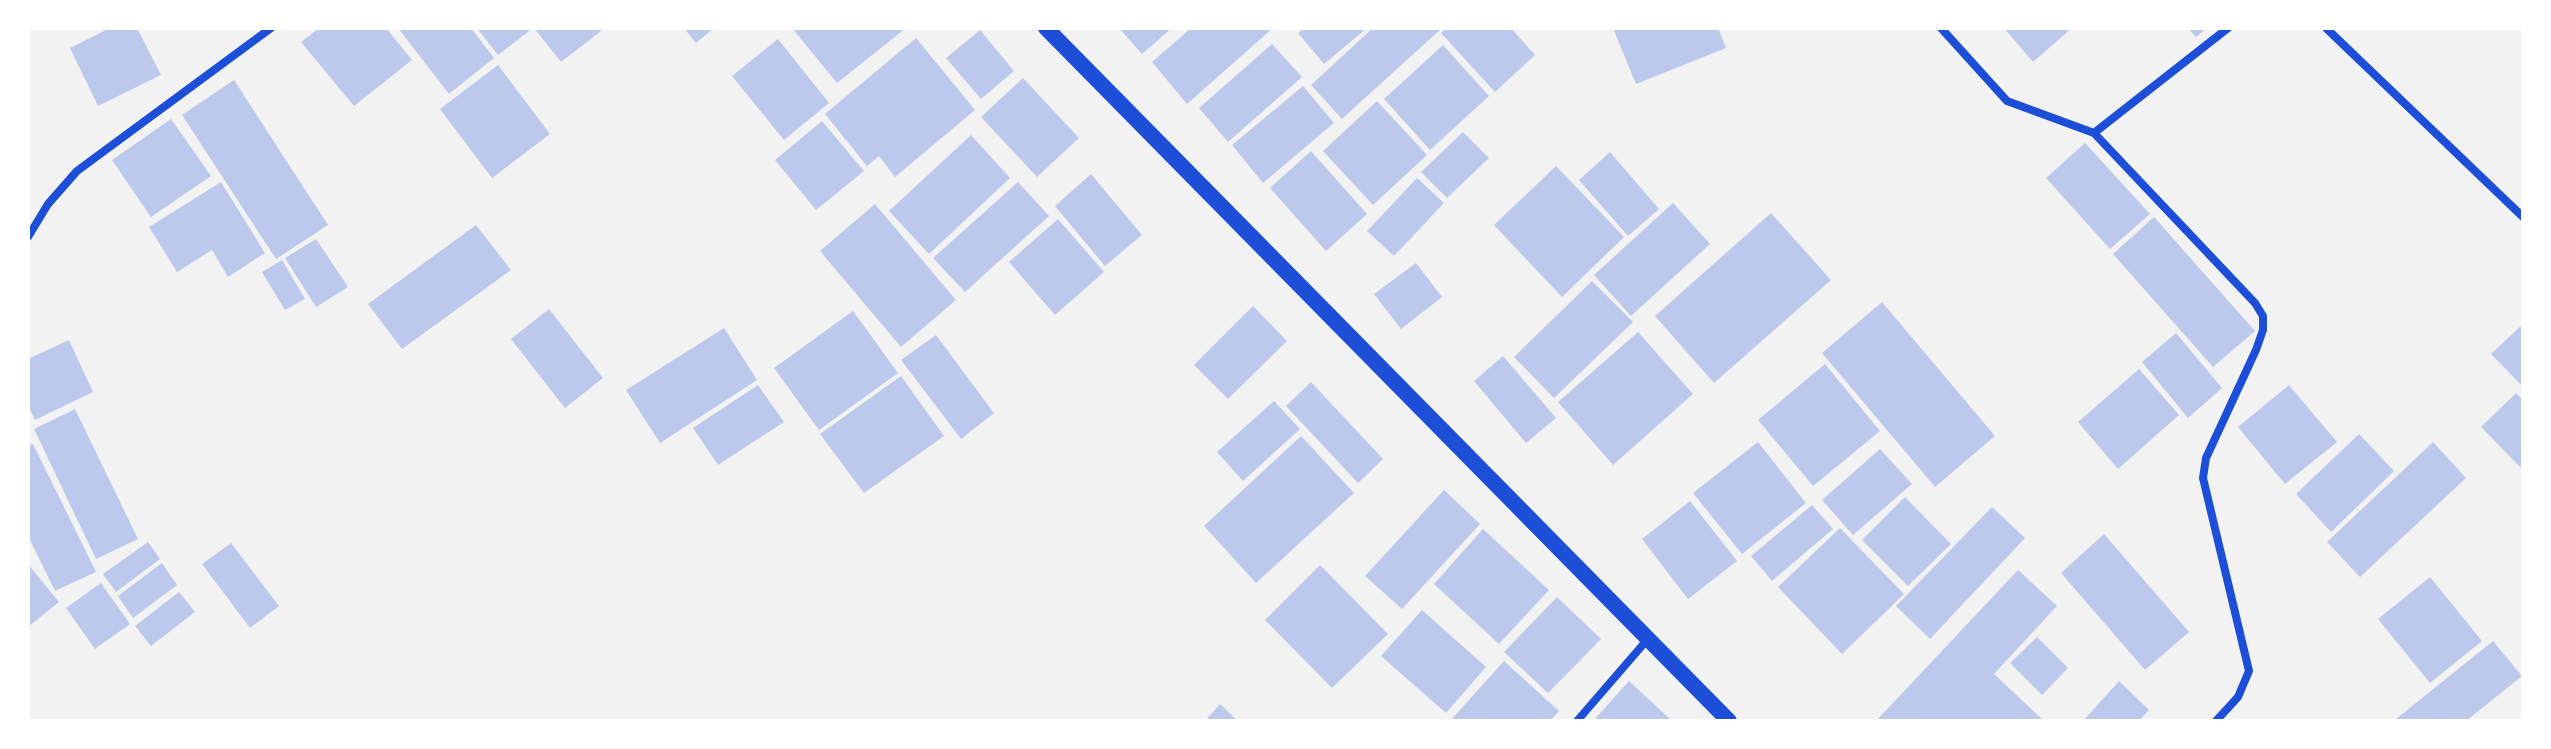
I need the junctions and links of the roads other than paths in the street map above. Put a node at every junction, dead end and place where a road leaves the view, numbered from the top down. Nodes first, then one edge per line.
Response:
1 (271, 28) edge
2 (1046, 28) edge
3 (1941, 28) edge
4 (2228, 28) edge
5 (2326, 28) edge
6 (2094, 133) junction
7 (2523, 217) edge
8 (28, 237) edge
9 (1647, 640) junction
10 (1577, 721) edge
11 (1729, 721) edge
12 (2216, 721) edge

1 - 8 street
2 - 9 main road
3 - 6 street
4 - 6 street
5 - 7 street
6 - 12 street
9 - 10 street
9 - 11 main road

